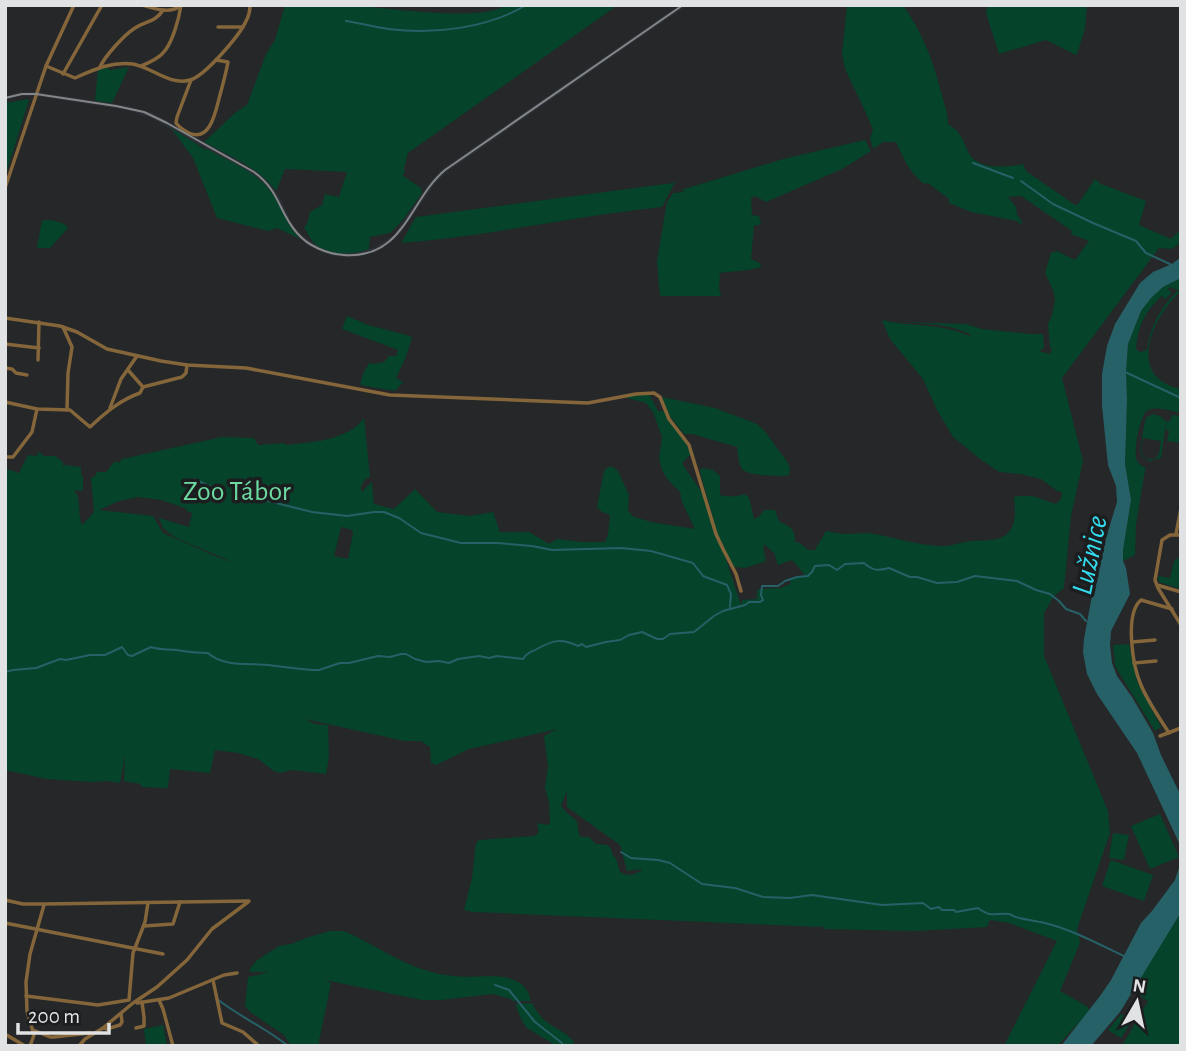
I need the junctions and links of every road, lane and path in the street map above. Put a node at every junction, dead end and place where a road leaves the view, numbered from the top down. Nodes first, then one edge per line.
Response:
1 (74, 5) edge
2 (102, 5) edge
3 (142, 5) edge
4 (250, 5) edge
5 (165, 10) junction
6 (177, 22) junction
7 (218, 27) dead end
8 (243, 27) junction
9 (216, 60) junction
10 (46, 66) junction
11 (141, 66) junction
12 (100, 67) junction
13 (63, 74) junction
14 (191, 80) junction
15 (5, 188) edge
16 (5, 318) edge
17 (39, 322) junction
18 (63, 327) junction
19 (5, 344) edge
20 (39, 348) junction
21 (138, 356) junction
22 (38, 360) dead end
23 (187, 365) junction
24 (5, 368) edge
25 (128, 370) junction
26 (27, 375) dead end
27 (142, 387) junction
28 (5, 402) edge
29 (37, 409) junction
30 (67, 410) junction
31 (109, 410) junction
32 (5, 457) edge
33 (1181, 508) edge
34 (1179, 535) edge
35 (1157, 585) junction
36 (1169, 589) junction
37 (741, 591) dead end
38 (1181, 592) edge
39 (1166, 601) junction
40 (1172, 610) junction
41 (1181, 625) edge
42 (1154, 640) dead end
43 (1132, 642) junction
44 (1156, 662) dead end
45 (1134, 663) junction
46 (1181, 728) edge
47 (1169, 733) junction
48 (1160, 736) dead end
49 (5, 900) edge
50 (148, 902) junction
51 (180, 902) junction
52 (44, 905) junction
53 (5, 923) edge
54 (144, 926) junction
55 (37, 930) junction
56 (134, 947) junction
57 (163, 954) dead end
58 (237, 974) dead end
59 (213, 979) junction
60 (26, 996) junction
61 (159, 1000) junction
62 (131, 1002) junction
63 (142, 1002) junction
64 (121, 1014) junction
65 (103, 1028) junction
66 (136, 1028) dead end
67 (32, 1029) junction
68 (95, 1032) junction
69 (5, 1034) edge
70 (28, 1046) edge
71 (79, 1046) edge
72 (173, 1046) edge
73 (259, 1046) edge

1 - 10 street
2 - 13 street
3 - 5 street
4 - 8 street
5 - 6 street
5 - 6 street
5 - 12 street
6 - 11 street
7 - 8 street
8 - 9 street
9 - 14 street
9 - 14 street
10 - 13 street
10 - 15 street
11 - 12 street
11 - 14 street
12 - 13 street
16 - 17 street
17 - 18 street
17 - 20 street
18 - 21 street
18 - 30 street
19 - 20 street
20 - 22 street
21 - 23 street
21 - 25 street
23 - 27 street
23 - 37 street
24 - 26 street
25 - 27 street
25 - 31 street
27 - 31 street
28 - 29 street
29 - 30 street
29 - 32 street
30 - 31 street
33 - 34 street
34 - 35 street
35 - 36 street
35 - 39 street
36 - 38 street
36 - 39 street
39 - 40 street
40 - 41 street
40 - 43 street
42 - 43 street
43 - 45 street
44 - 45 street
45 - 47 street
46 - 47 street
47 - 48 street
49 - 52 street
50 - 51 street
50 - 52 street
50 - 54 street
51 - 54 street
51 - 62 street
52 - 55 street
53 - 55 street
54 - 56 street
55 - 56 street
55 - 60 street
56 - 57 street
56 - 62 street
58 - 59 street
59 - 61 street
59 - 73 street
60 - 62 street
60 - 67 street
61 - 63 street
61 - 72 street
62 - 63 street
62 - 64 street
63 - 66 street
64 - 65 street
64 - 65 street
65 - 68 street
67 - 68 street
67 - 70 street
68 - 71 street
69 - 70 street

